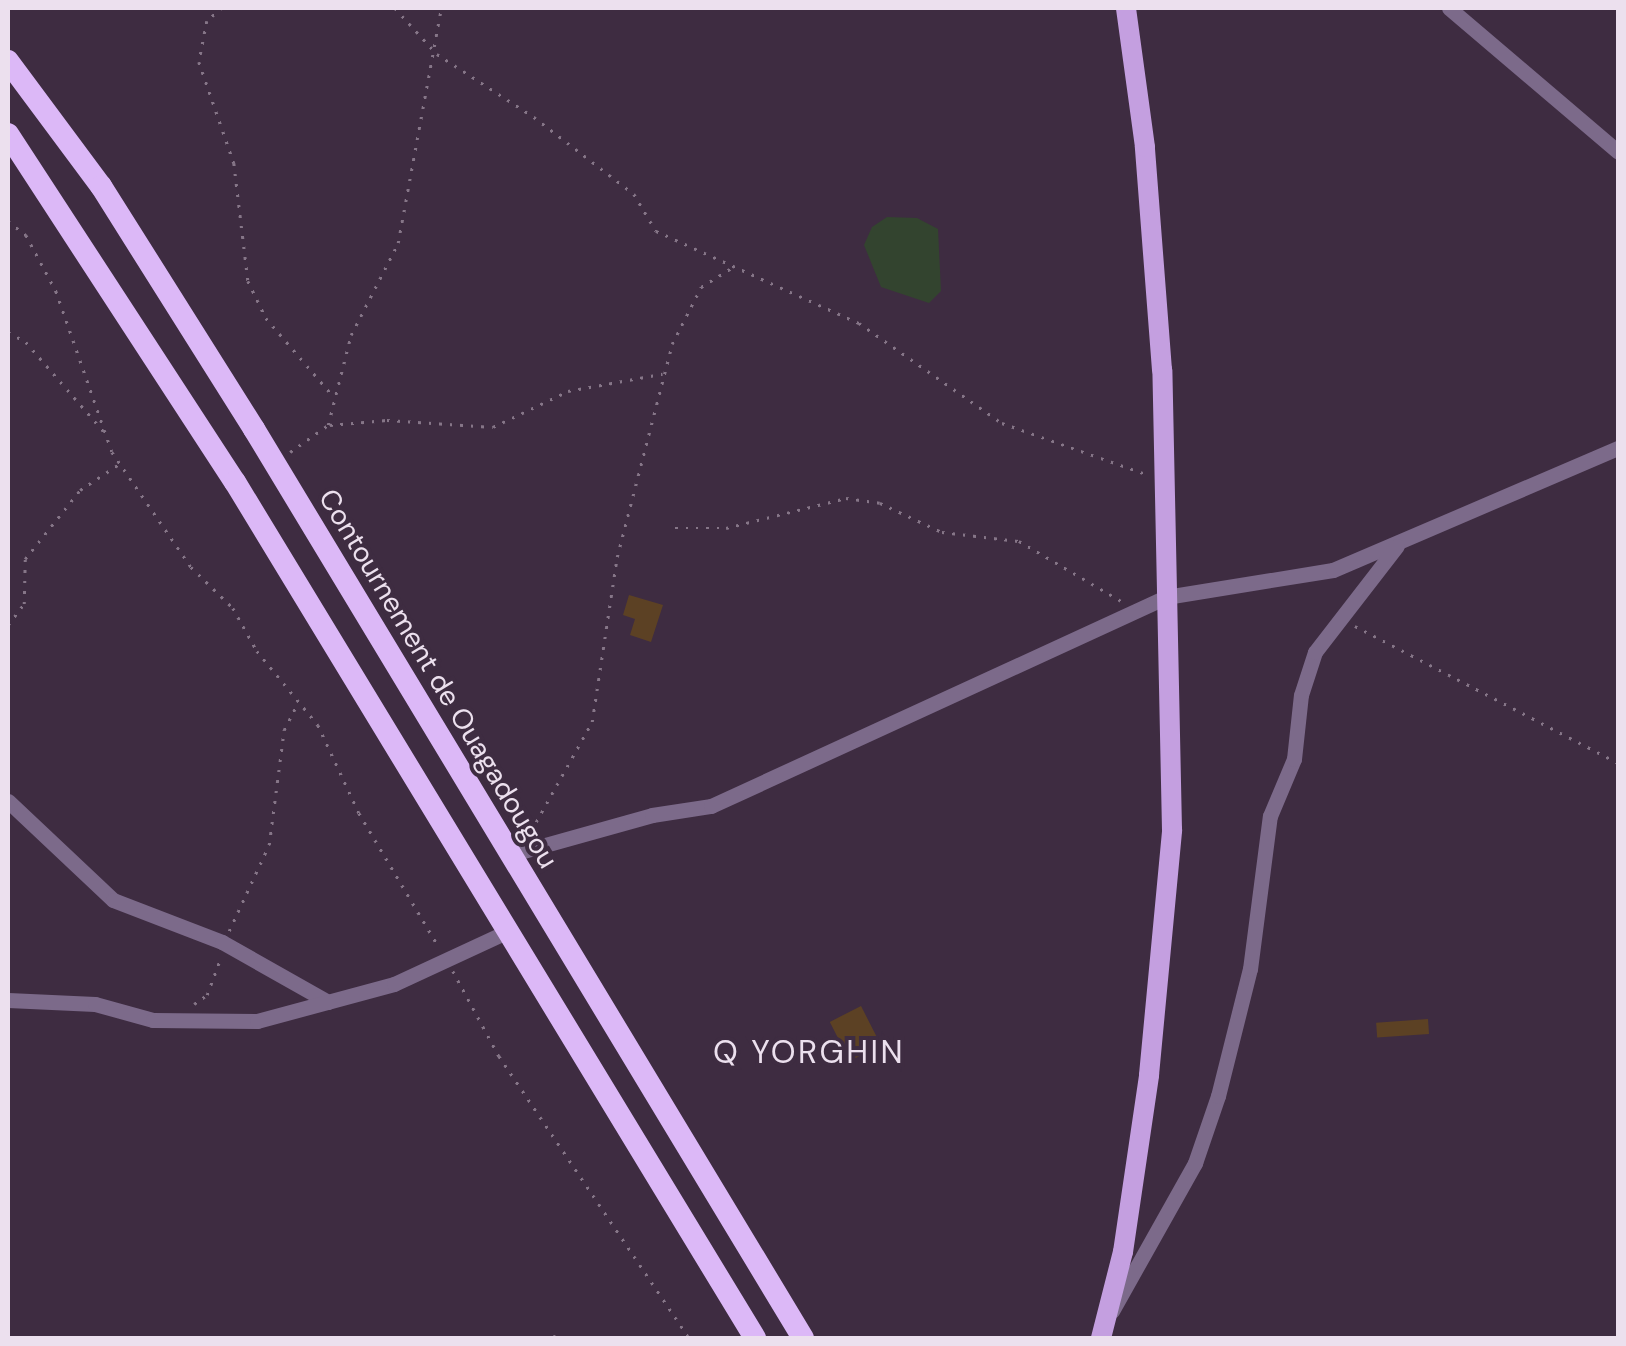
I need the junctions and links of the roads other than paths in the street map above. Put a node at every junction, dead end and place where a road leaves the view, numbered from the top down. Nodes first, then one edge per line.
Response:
1 (1126, 8) edge
2 (1449, 8) edge
3 (8, 60) edge
4 (8, 134) edge
5 (1618, 152) edge
6 (1618, 448) edge
7 (272, 463) junction
8 (235, 482) junction
9 (1397, 546) junction
10 (1166, 597) junction
11 (8, 801) edge
12 (517, 853) junction
13 (508, 931) junction
14 (8, 1000) edge
15 (328, 1002) junction
16 (1110, 1315) junction
17 (755, 1338) edge
18 (803, 1338) edge
19 (1101, 1338) edge

1 - 10 main road
2 - 5 street
3 - 7 highway, Contournement de Ouagadougou
4 - 8 highway
6 - 9 street
7 - 8 highway
7 - 12 highway, Contournement de Ouagadougou
8 - 13 highway
9 - 10 street
9 - 16 street
10 - 12 street
10 - 16 main road
11 - 15 street
12 - 18 highway, Contournement de Ouagadougou
13 - 15 street
13 - 17 highway
14 - 15 street
16 - 19 main road

